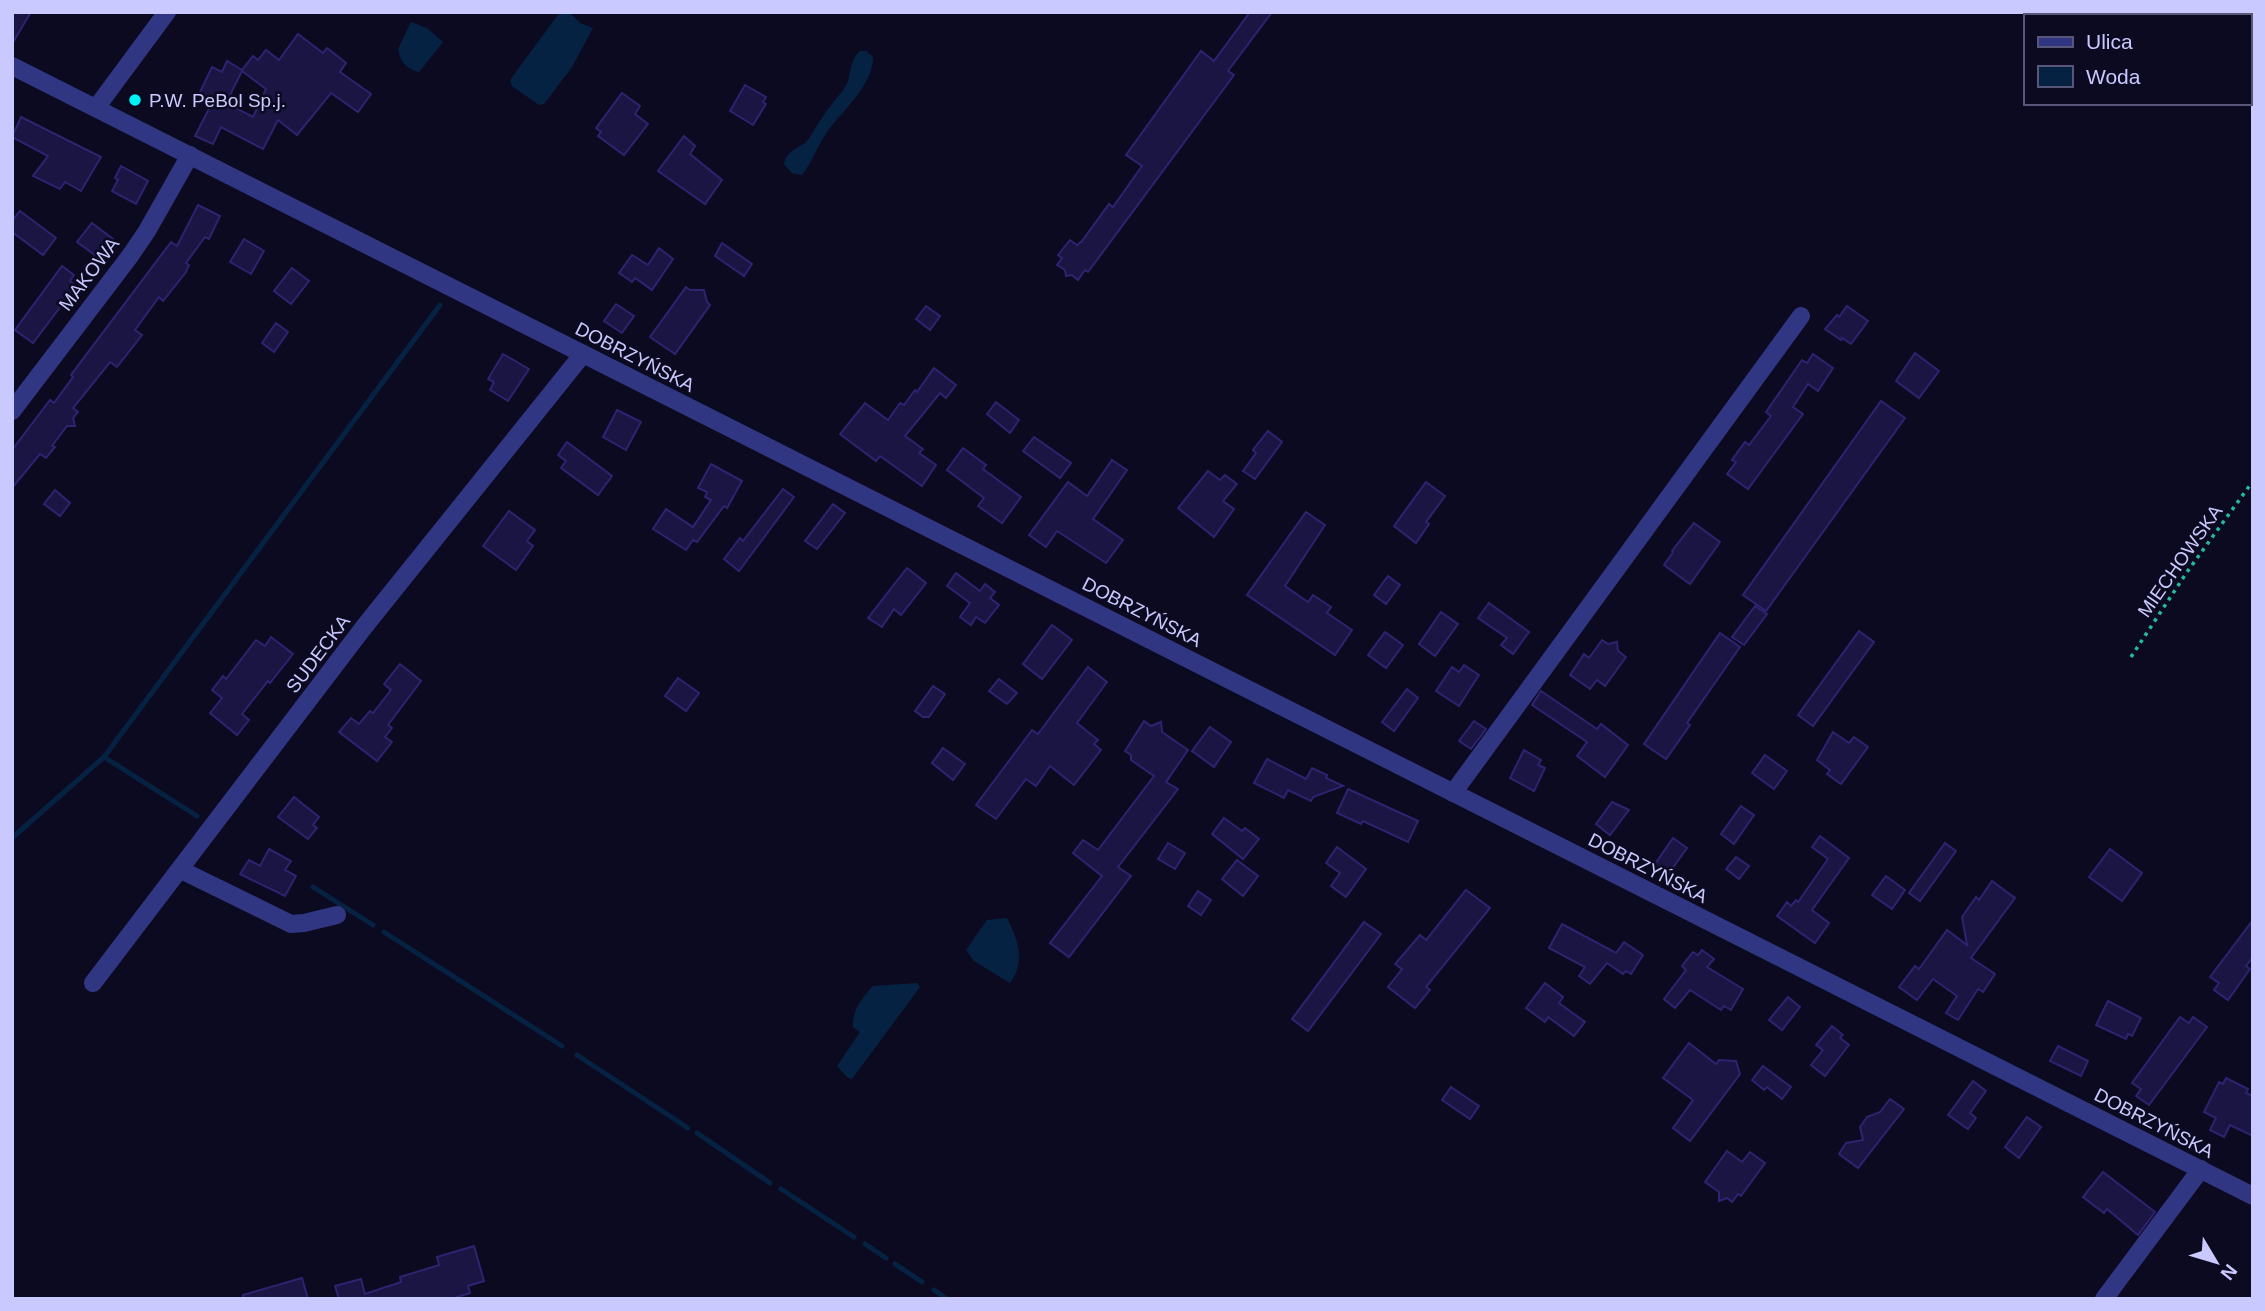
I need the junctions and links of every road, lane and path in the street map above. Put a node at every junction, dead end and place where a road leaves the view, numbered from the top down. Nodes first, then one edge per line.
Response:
1 (167, 12) edge
2 (12, 66) edge
3 (96, 108) junction
4 (190, 155) junction
5 (1801, 316) dead end
6 (583, 354) junction
7 (12, 411) edge
8 (2253, 481) edge
9 (2131, 657) dead end
10 (1453, 793) junction
11 (181, 870) junction
12 (337, 915) dead end
13 (93, 983) dead end
14 (2201, 1170) junction
15 (2253, 1196) edge
16 (2104, 1299) edge

1 - 3 street
2 - 3 street, DOBRZYŃSKA
3 - 4 street, DOBRZYŃSKA
4 - 6 street, DOBRZYŃSKA
4 - 7 street, MAKOWA
5 - 10 street
6 - 10 street, DOBRZYŃSKA
6 - 11 street, SUDECKA
8 - 9 path, MIECHOWSKA
10 - 14 street, DOBRZYŃSKA
11 - 12 street
11 - 13 street, SUDECKA
14 - 15 street, DOBRZYŃSKA
14 - 16 street

